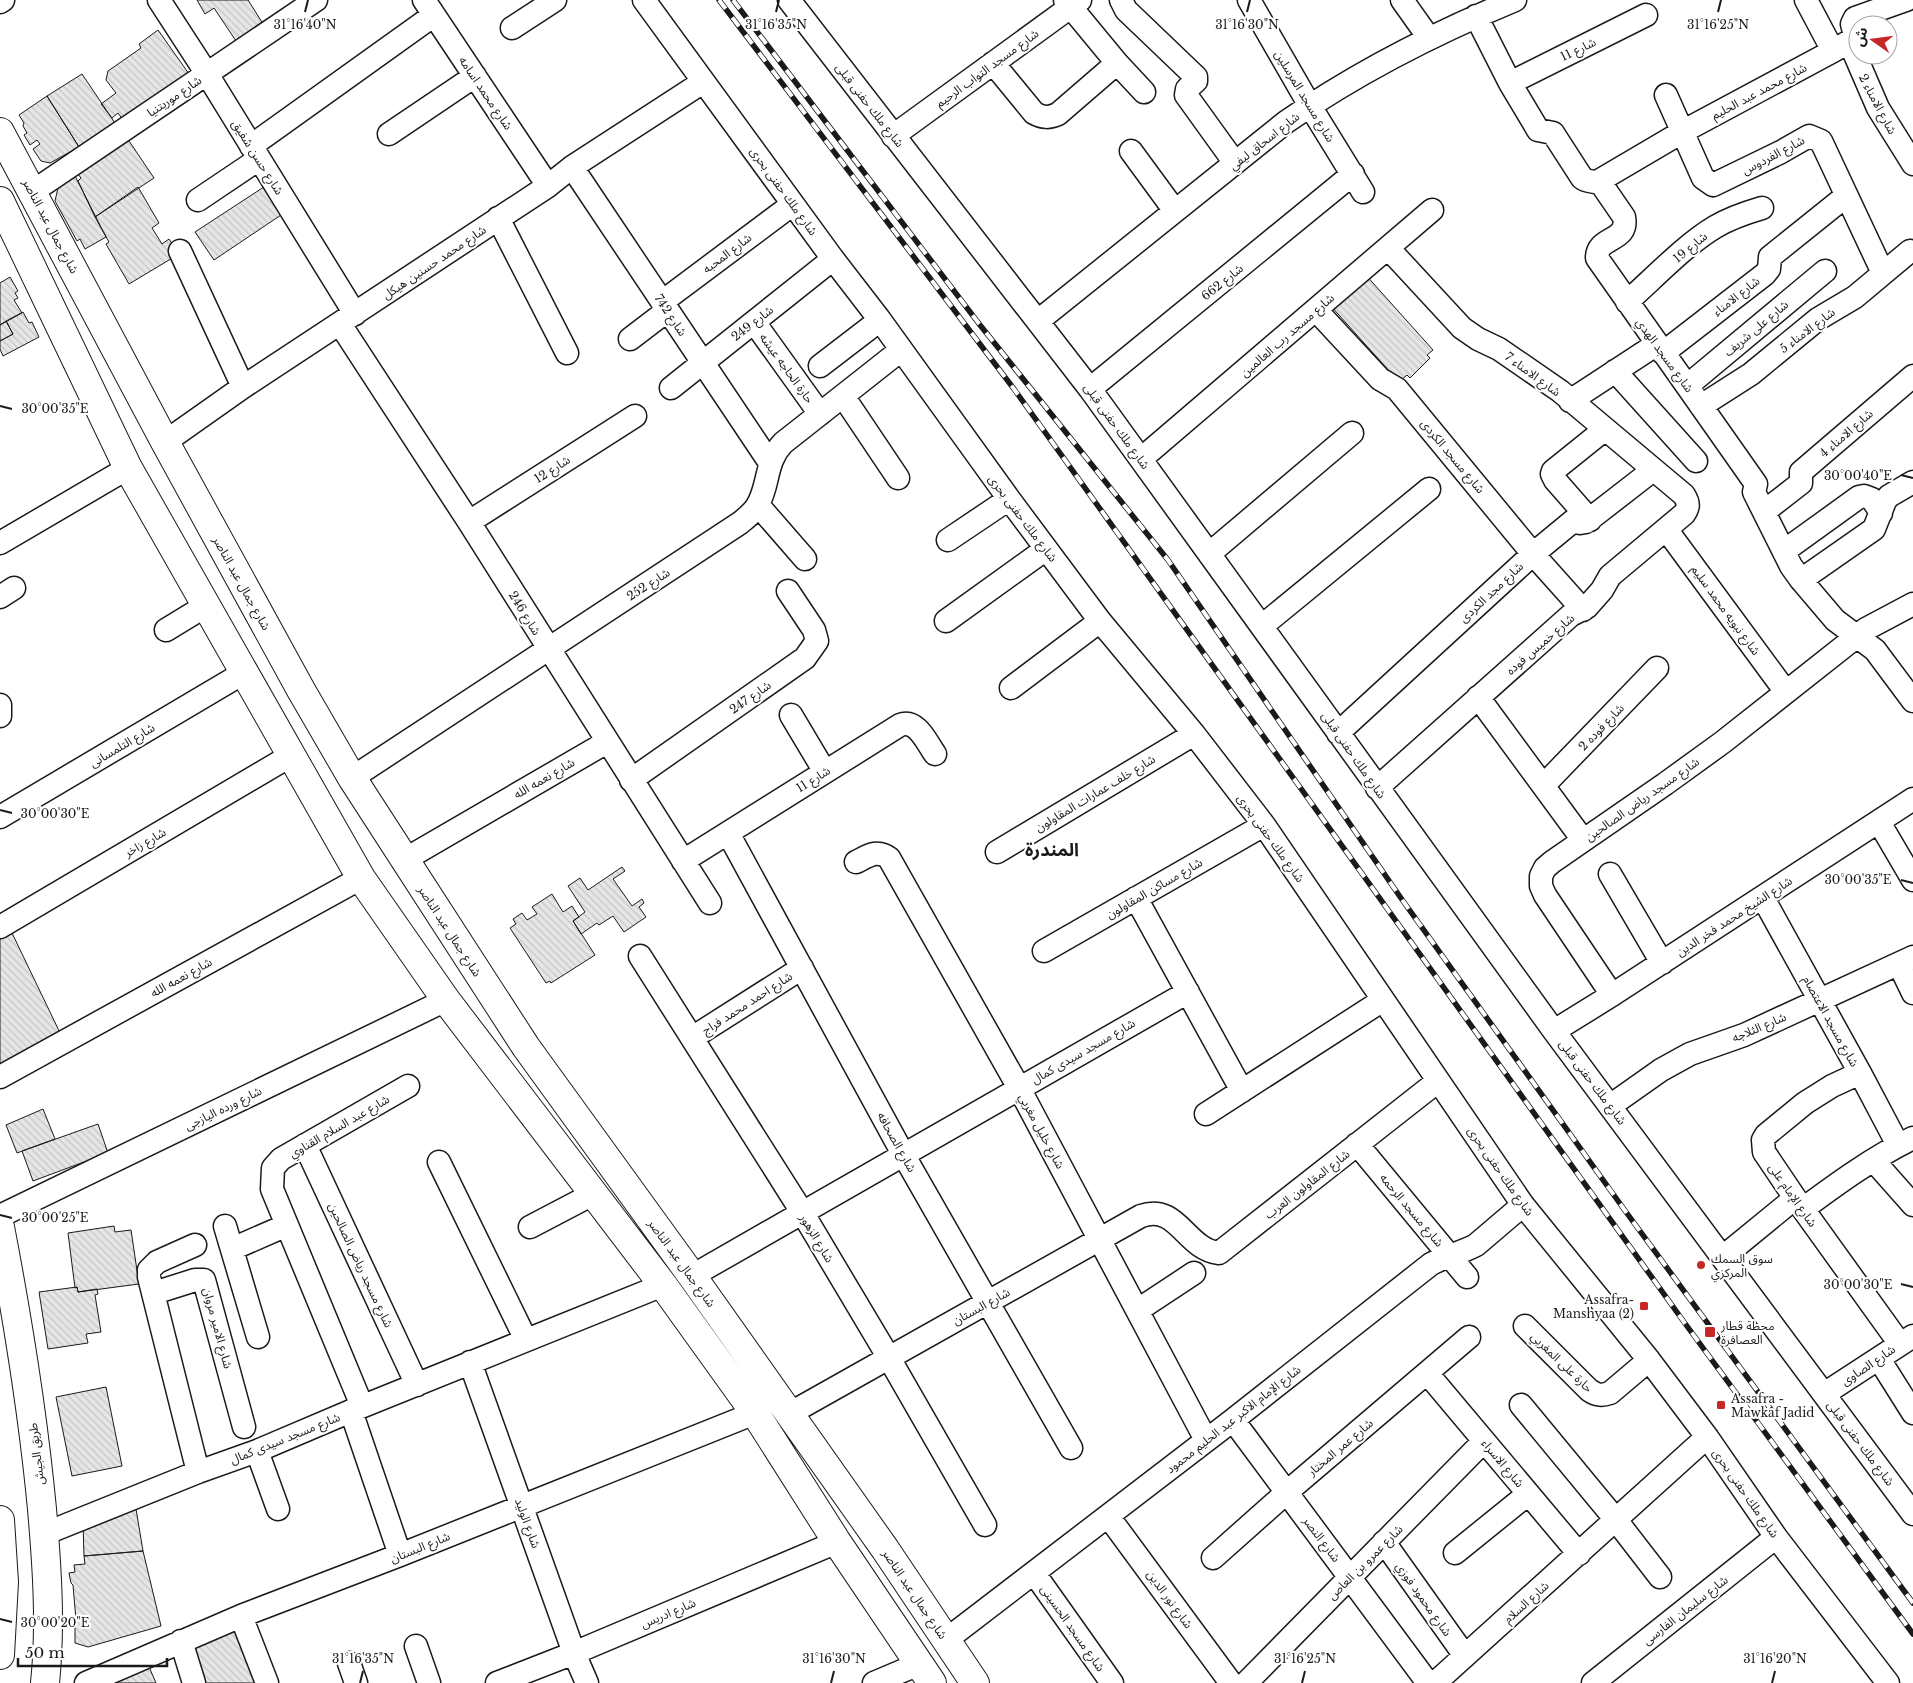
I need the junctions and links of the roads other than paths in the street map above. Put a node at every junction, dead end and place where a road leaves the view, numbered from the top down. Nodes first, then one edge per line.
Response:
1 (159, 0) edge
2 (316, 0) edge
3 (555, 0) edge
4 (644, 0) edge
5 (789, 0) edge
6 (1122, 0) edge
7 (1248, 0) edge
8 (1402, 0) edge
9 (1515, 0) edge
10 (1806, 0) edge
11 (1906, 0) edge
12 (1072, 2) edge
13 (429, 8) edge
14 (1476, 16) junction
15 (1646, 16) dead end
16 (512, 28) dead end
17 (1429, 38) junction
18 (1841, 46) junction
19 (994, 63) junction
20 (1117, 63) junction
21 (207, 74) junction
22 (475, 76) junction
23 (703, 82) junction
24 (1510, 83) junction
25 (1144, 92) dead end
26 (1666, 95) dead end
27 (1310, 106) junction
28 (0, 132) edge
29 (1682, 132) junction
30 (389, 134) dead end
31 (893, 136) junction
32 (1131, 150) dead end
33 (255, 152) junction
34 (1235, 163) junction
35 (1913, 164) edge
36 (572, 167) junction
37 (1597, 182) junction
38 (1358, 183) joint
39 (548, 186) junction
40 (32, 192) junction
41 (1846, 196) junction
42 (198, 200) dead end
43 (793, 204) junction
44 (1, 205) edge
45 (1762, 208) dead end
46 (1432, 210) dead end
47 (1175, 211) junction
48 (498, 218) junction
49 (1388, 248) junction
50 (180, 251) dead end
51 (1910, 251) dead end
52 (833, 259) junction
53 (1825, 271) dead end
54 (1883, 274) junction
55 (1627, 302) junction
56 (665, 306) junction
57 (1316, 310) junction
58 (348, 319) junction
59 (880, 320) junction
60 (1038, 321) junction
61 (754, 322) junction
62 (630, 339) dead end
63 (1660, 348) junction
64 (901, 350) junction
65 (567, 353) dead end
66 (703, 361) junction
67 (820, 366) dead end
68 (1615, 371) junction
69 (1913, 376) edge
70 (1687, 386) junction
71 (243, 387) junction
72 (671, 388) dead end
73 (1090, 389) junction
74 (843, 396) junction
75 (1570, 401) junction
76 (1701, 406) junction
77 (820, 414) junction
78 (635, 416) dead end
79 (1604, 430) junction
80 (1352, 433) dead end
81 (165, 442) junction
82 (1141, 459) junction
83 (1696, 461) dead end
84 (770, 463) junction
85 (128, 468) junction
86 (1653, 470) junction
87 (898, 478) dead end
88 (1913, 482) edge
89 (1429, 489) dead end
90 (1684, 495) joint
91 (1009, 499) junction
92 (758, 505) junction
93 (1765, 511) junction
94 (1880, 512) junction
95 (1590, 520) junction
96 (469, 522) junction
97 (1666, 529) junction
98 (2, 537) edge
99 (948, 540) dead end
100 (1046, 550) junction
101 (1784, 551) junction
102 (1209, 554) junction
103 (1533, 554) junction
104 (805, 559) dead end
105 (1801, 580) junction
106 (788, 592) dead end
107 (1913, 604) edge
108 (256, 609) junction
109 (1583, 610) junction
110 (214, 617) junction
111 (946, 621) dead end
112 (1100, 621) junction
113 (1262, 626) junction
114 (166, 630) dead end
115 (1856, 636) junction
116 (548, 650) junction
117 (1657, 668) dead end
118 (244, 672) junction
119 (1011, 688) dead end
120 (1786, 692) junction
121 (1478, 697) junction
122 (1913, 701) edge
123 (0, 706) edge
124 (791, 715) dead end
125 (0, 716) edge
126 (1338, 733) junction
127 (1194, 734) junction
128 (607, 742) junction
129 (935, 754) dead end
130 (290, 756) junction
131 (825, 772) junction
132 (352, 778) junction
133 (631, 780) junction
134 (1544, 785) junction
135 (1377, 788) junction
136 (1913, 799) edge
137 (0, 817) edge
138 (1878, 822) junction
139 (1264, 825) junction
140 (728, 833) junction
141 (1583, 840) junction
142 (997, 852) dead end
143 (404, 860) junction
144 (683, 861) junction
145 (856, 862) dead end
146 (1610, 874) dead end
147 (361, 878) junction
148 (1913, 880) edge
149 (1136, 898) junction
150 (1763, 898) junction
151 (710, 903) dead end
152 (0, 927) edge
153 (1044, 951) dead end
154 (640, 956) dead end
155 (1906, 960) edge
156 (1662, 963) junction
157 (802, 968) junction
158 (1188, 992) junction
159 (1913, 993) edge
160 (1612, 996) junction
161 (446, 1000) junction
162 (1384, 1000) junction
163 (1819, 1000) junction
164 (1554, 1031) junction
165 (692, 1038) junction
166 (1860, 1073) junction
167 (0, 1077) edge
168 (1438, 1081) junction
169 (408, 1086) dead end
170 (1019, 1088) junction
171 (1242, 1091) junction
172 (1610, 1106) junction
173 (1206, 1114) dead end
174 (1906, 1142) edge
175 (1357, 1144) junction
176 (305, 1145) junction
177 (904, 1154) junction
178 (1874, 1161) junction
179 (439, 1162) dead end
180 (593, 1194) junction
181 (1799, 1203) junction
182 (1523, 1205) junction
183 (1913, 1205) edge
184 (802, 1212) junction
185 (0, 1216) edge
186 (1174, 1222) joint
187 (287, 1225) junction
188 (225, 1226) dead end
189 (0, 1227) edge
190 (530, 1227) dead end
191 (1100, 1239) junction
192 (195, 1245) dead end
193 (232, 1249) junction
194 (1449, 1255) junction
195 (1723, 1256) junction
196 (1194, 1273) dead end
197 (692, 1276) junction
198 (1467, 1277) dead end
199 (663, 1285) junction
200 (154, 1293) junction
201 (987, 1302) junction
202 (1138, 1310) junction
203 (1525, 1326) dead end
204 (1469, 1337) dead end
205 (258, 1338) dead end
206 (526, 1340) junction
207 (1907, 1340) edge
208 (889, 1358) junction
209 (1879, 1359) junction
210 (1649, 1360) junction
211 (470, 1362) junction
212 (1427, 1373) junction
213 (417, 1385) junction
214 (1824, 1394) junction
215 (1521, 1405) dead end
216 (356, 1408) junction
217 (754, 1413) junction
218 (1913, 1413) edge
219 (789, 1414) junction
220 (1233, 1420) junction
221 (244, 1427) dead end
222 (1707, 1437) junction
223 (1206, 1440) junction
224 (1484, 1441) junction
225 (1071, 1448) dead end
226 (257, 1451) junction
227 (198, 1472) junction
228 (1287, 1492) junction
229 (1528, 1494) junction
230 (522, 1506) junction
231 (278, 1508) dead end
232 (1913, 1514) edge
233 (1108, 1516) junction
234 (0, 1520) edge
235 (1616, 1520) junction
236 (985, 1525) dead end
237 (44, 1534) junction
238 (1776, 1538) junction
239 (837, 1542) junction
240 (1384, 1542) junction
241 (1455, 1554) dead end
242 (1578, 1554) junction
243 (400, 1555) junction
244 (1213, 1558) dead end
245 (1034, 1573) junction
246 (1349, 1577) junction
247 (1660, 1577) dead end
248 (241, 1616) junction
249 (946, 1640) junction
250 (181, 1641) junction
251 (416, 1646) dead end
252 (574, 1653) junction
253 (0, 1655) edge
254 (1465, 1656) junction
255 (926, 1674) edge
256 (1260, 1678) edge
257 (1876, 1679) edge
258 (45, 1683) edge
259 (86, 1683) edge
260 (194, 1683) edge
261 (267, 1683) edge
262 (429, 1683) edge
263 (497, 1683) edge
264 (587, 1683) edge
265 (874, 1683) edge
266 (974, 1683) edge
267 (1112, 1683) edge
268 (1231, 1683) edge
269 (1428, 1683) edge
270 (1435, 1683) edge
271 (1593, 1683) edge

1 - 21 street, شارع حسن شفيق
2 - 21 street, شارع موريتنيا
3 - 16 street
4 - 23 street, شارع ملك حفنى بحرى
5 - 31 street, شارع ملك حفنى قبلى
6 - 34 street
7 - 27 street, شارع مسجد المرسلين
8 - 17 street
9 - 14 street, شارع اسحاق ليفي
10 - 18 street, شارع الامناء 2
11 - 18 street
12 - 19 street, شارع مسجد التواب الرحيم
12 - 20 street
13 - 22 street, شارع محمد اسامه
13 - 33 street
14 - 17 street, شارع اسحاق ليفي
14 - 24 street, شارع مسجد الهدي
15 - 24 street, شارع 11
17 - 27 street, شارع اسحاق ليفي
18 - 29 street, شارع محمد عبد الحليم
18 - 35 street, شارع الامناء 2
19 - 20 street
19 - 31 street, شارع مسجد التواب الرحيم
20 - 25 street
21 - 33 street, شارع حسن شفيق
21 - 40 street, شارع موريتنيا
22 - 30 street
22 - 39 street, شارع محمد اسامه
23 - 36 street, شارع محمد حسنين هيكل
23 - 43 street, شارع ملك حفنى بحرى
24 - 37 street, شارع مسجد الهدي
26 - 29 street, شارع الفردوس
27 - 34 street, شارع اسحاق ليفي
27 - 38 street, شارع مسجد المرسلين
28 - 40 main road, شارع جمال عبد الناصر
29 - 37 street, شارع محمد عبد الحليم
29 - 41 street, شارع الفردوس
31 - 60 street, شارع ملك حفنى قبلى
32 - 47 street
33 - 42 street
33 - 58 street, شارع حسن شفيق
34 - 47 street, شارع اسحاق ليفي
36 - 39 street, شارع محمد حسنين هيكل
36 - 56 street, شارع 742
37 - 55 street, شارع مسجد الهدي
38 - 73 street, شارع 662
39 - 48 street, شارع محمد حسنين هيكل
40 - 81 main road, شارع جمال عبد الناصر
41 - 54 street, شارع الفردوس
41 - 63 street, شارع الامناء
43 - 52 street, شارع ملك حفنى بحرى
43 - 56 street, شارع المحبه
44 - 85 main road
45 - 55 street, شارع 19
46 - 49 street, شارع مسجد رب العالمين
47 - 60 street, شارع اسحاق ليفي
48 - 58 street, شارع محمد حسنين هيكل
48 - 65 street
49 - 57 street, شارع مسجد رب العالمين
49 - 75 street, شارع الامناء 7
50 - 71 street
51 - 54 street, شارع الامناء 5
52 - 59 street, شارع ملك حفنى بحرى
52 - 61 street, شارع 249
53 - 70 street, شارع على شريف
54 - 76 street, شارع الامناء 5
55 - 63 street, شارع مسجد الهدي
56 - 62 street, شارع المحبه
56 - 66 street, شارع 742
57 - 82 street, شارع مسجد رب العالمين
57 - 103 street, شارع مسجد الكردى
58 - 71 street, شارع محمد حسنين هيكل
58 - 96 street, شارع 246
59 - 64 street, شارع ملك حفنى بحرى
59 - 67 street
60 - 73 street, شارع ملك حفنى قبلى
61 - 66 street, شارع 249
61 - 77 street, حارة الحاجه عيشه
63 - 68 street, شارع الامناء
63 - 70 street, شارع مسجد الهدي
64 - 74 street, شارع 252
64 - 91 street, شارع ملك حفنى بحرى
66 - 72 street, شارع 249
66 - 84 street, شارع 742
68 - 75 street, شارع الامناء
68 - 83 street
69 - 93 street, شارع الامناء 4
70 - 76 street, شارع مسجد الهدي
71 - 81 street, شارع محمد حسنين هيكل
73 - 82 street, شارع ملك حفنى قبلى
74 - 77 street, شارع 252
74 - 87 street
75 - 79 street, شارع الامناء 7
76 - 93 street, شارع مسجد الهدي
77 - 84 street, شارع 252
78 - 96 street, شارع 12
79 - 86 street, شارع الامناء 7
79 - 95 street
80 - 102 street
81 - 108 main road, شارع جمال عبد الناصر
82 - 102 street, شارع ملك حفنى قبلى
84 - 92 street, شارع 252
85 - 98 street
85 - 110 main road
86 - 90 street, شارع الامناء 7
86 - 95 street, شارع مجد الكردى
88 - 94 street
89 - 113 street
90 - 97 street, شارع خميس فوده
91 - 99 street
91 - 100 street, شارع ملك حفنى بحرى
92 - 104 street
92 - 116 street, شارع 252
93 - 101 street, شارع مسجد الهدي
94 - 101 street
94 - 105 street
95 - 103 street, شارع مجد الكردى
96 - 116 street, شارع 246
97 - 109 street, شارع خميس فوده
97 - 120 street, شارع نبويه محمد سليم
100 - 111 street
100 - 112 street, شارع ملك حفنى بحرى
101 - 105 street, شارع مسجد الهدي
102 - 113 street, شارع ملك حفنى قبلى
103 - 109 street, شارع مسجد الكردى
103 - 126 street, شارع مجد الكردى
105 - 115 street, شارع مسجد الهدي
106 - 133 street, شارع 247
107 - 115 street, شارع مسجد رياض الصالحين
108 - 110 main road
108 - 132 main road, شارع جمال عبد الناصر
109 - 121 street, شارع خميس فوده
110 - 114 street
110 - 118 main road
112 - 119 street
112 - 127 street, شارع ملك حفنى بحرى
113 - 126 street, شارع ملك حفنى قبلى
115 - 120 street, شارع مسجد رياض الصالحين
115 - 122 street, شارع مسجد الهدي
116 - 128 street, شارع 246
116 - 132 street, شارع 252
117 - 134 street, شارع فوده 2
118 - 130 main road
118 - 137 street, شارع التلمسانى
120 - 141 street, شارع مسجد رياض الصالحين
121 - 134 street
121 - 135 street, شارع خميس فوده
123 - 125 street
124 - 131 street
126 - 135 street, شارع ملك حفنى قبلى
127 - 139 street, شارع ملك حفنى بحرى
127 - 142 street, شارع خلف عمارات المقاولون
128 - 133 street, شارع 246
128 - 143 street, شارع نعمه الله
129 - 131 street, شارع 11
130 - 147 main road
130 - 152 street, شارع زاخر
131 - 140 street, شارع 11
132 - 143 main road, شارع جمال عبد الناصر
133 - 144 street, شارع 246
134 - 141 street
135 - 164 street, شارع ملك حفنى قبلى
136 - 138 street, شارع الشيخ محمد فخر الدين
138 - 148 street
138 - 150 street, شارع الشيخ محمد فخر الدين
139 - 149 street, شارع مساكن المقاولون
139 - 162 street, شارع ملك حفنى بحرى
140 - 144 street, شارع 11
140 - 157 street, شارع الصحافه
141 - 160 street, شارع مسجد رياض الصالحين
143 - 197 main road, شارع جمال عبد الناصر
144 - 151 street, شارع 246
145 - 170 street, شارع خليل مغربي
146 - 156 street
147 - 161 main road
147 - 167 street, شارع نعمه الله
149 - 153 street, شارع مساكن المقاولون
149 - 158 street
150 - 156 street, شارع الشيخ محمد فخر الدين
150 - 163 street, شارع مسجد الاعتصام
154 - 165 street, شارع الزهور
155 - 159 street
155 - 163 street, شارع الثلاجه
156 - 160 street, شارع الشيخ محمد فخر الدين
157 - 165 street, شارع احمد محمد فراج
157 - 177 street, شارع الصحافه
158 - 170 street, شارع مسجد سيدى كمال
158 - 171 street
160 - 164 street, شارع الشيخ محمد فخر الدين
161 - 180 main road
161 - 185 street, شارع ورده اليازجى
162 - 168 street, شارع ملك حفنى بحرى
162 - 171 street
163 - 166 street, شارع مسجد الاعتصام
163 - 172 street, شارع الثلاجه
164 - 172 street, شارع ملك حفنى قبلى
165 - 184 street, شارع الزهور
166 - 174 street, شارع مسجد الاعتصام
166 - 181 street, شارع الإمام على
168 - 175 street, شارع المقاولون العرب
168 - 182 street, شارع ملك حفنى بحرى
169 - 176 street, شارع عبد السلام القناوي
170 - 177 street, شارع مسجد سيدى كمال
170 - 191 street, شارع خليل مغربي
171 - 173 street
172 - 195 street, شارع ملك حفنى قبلى
174 - 178 street
175 - 186 street, شارع المقاولون العرب
175 - 194 street, شارع مسجد الرحمه
176 - 187 street, شارع عبد السلام القناوي
176 - 213 street, شارع مسجد رياض الصالحين
177 - 184 street, شارع مسجد سيدى كمال
177 - 201 street, شارع الصحافه
178 - 181 street
178 - 183 street
179 - 206 street
180 - 190 street
180 - 199 main road
181 - 195 street
181 - 207 street, شارع الإمام على
182 - 194 street, شارع الإمام الاكبر عبد الحليم محمود
182 - 210 street, شارع ملك حفنى بحرى
184 - 197 street, شارع مسجد سيدى كمال
184 - 208 street, شارع الزهور
186 - 191 street, شارع البستان
187 - 193 street
187 - 216 street, شارع عبد السلام القناوي
188 - 193 street
189 - 237 main road, طريق الجيش
191 - 201 street, شارع البستان
191 - 202 street, شارع خليل مغربي
192 - 200 street
193 - 205 street
194 - 198 street, شارع مسجد الرحمه
194 - 220 street, شارع الإمام الاكبر عبد الحليم محمود
195 - 214 street, شارع ملك حفنى قبلى
196 - 202 street
197 - 219 main road, شارع جمال عبد الناصر
199 - 206 street, شارع مسجد سيدى كمال
199 - 217 main road
200 - 221 street, شارع الامير مروان
200 - 227 street
201 - 208 street, شارع البستان
201 - 225 street, شارع الصحافه
202 - 223 street, شارع خليل مغربي
203 - 210 street, حارة على المغربي
204 - 212 street, شارع عمر المختار
206 - 211 street, شارع مسجد سيدى كمال
207 - 209 street, شارع الصاوى
208 - 219 street, شارع البستان
208 - 236 street, شارع الزهور
209 - 214 street, شارع الصاوى
209 - 218 street
210 - 222 street, شارع ملك حفنى بحرى
211 - 213 street, شارع مسجد سيدى كمال
211 - 230 street, شارع الوليد
212 - 224 street, شارع الاسراء
212 - 228 street, شارع عمر المختار
213 - 216 street, شارع مسجد سيدى كمال
214 - 232 street, شارع ملك حفنى قبلى
215 - 235 street
216 - 226 street, شارع مسجد سيدى كمال
216 - 243 street, شارع عبد السلام القناوي
217 - 230 street, شارع البستان
217 - 239 main road
219 - 249 main road, شارع جمال عبد الناصر
220 - 223 street, شارع الإمام الاكبر عبد الحليم محمود
220 - 228 street, شارع النصر
222 - 235 street, شارع السلام
222 - 238 street, شارع ملك حفنى بحرى
223 - 233 street, شارع الإمام الاكبر عبد الحليم محمود
224 - 229 street, شارع الاسراء
224 - 240 street, شارع عمرو بن العاص
226 - 227 street, شارع مسجد سيدى كمال
226 - 231 street
227 - 237 street, شارع مسجد سيدى كمال
228 - 244 street, شارع عمر المختار
228 - 246 street, شارع النصر
229 - 241 street
229 - 242 street, شارع الاسراء
230 - 243 street, شارع البستان
230 - 252 street, شارع الوليد
233 - 245 street, شارع الإمام الاكبر عبد الحليم محمود
233 - 268 street, شارع نور الدين
234 - 253 main road
235 - 242 street, شارع السلام
235 - 247 street
237 - 258 main road, طريق الجيش
238 - 257 street, شارع ملك حفنى بحرى
238 - 271 street, شارع سليمان الفارسى
239 - 252 street, شارع ادريس
239 - 255 main road
240 - 246 street, شارع عمرو بن العاص
240 - 254 street, شارع محمود فوزي
242 - 254 street, شارع السلام
243 - 248 street, شارع البستان
245 - 249 street, شارع الإمام الاكبر عبد الحليم محمود
245 - 267 street, شارع مسجد الحسينى
246 - 256 street, شارع عمرو بن العاص
246 - 269 street, شارع النصر
248 - 250 street, شارع البستان
248 - 261 street
249 - 266 main road, شارع جمال عبد الناصر
250 - 259 street, شارع البستان
250 - 260 street
251 - 262 street
252 - 263 street, شارع ادريس
252 - 264 street, شارع الوليد
254 - 270 street, شارع السلام
255 - 265 street

